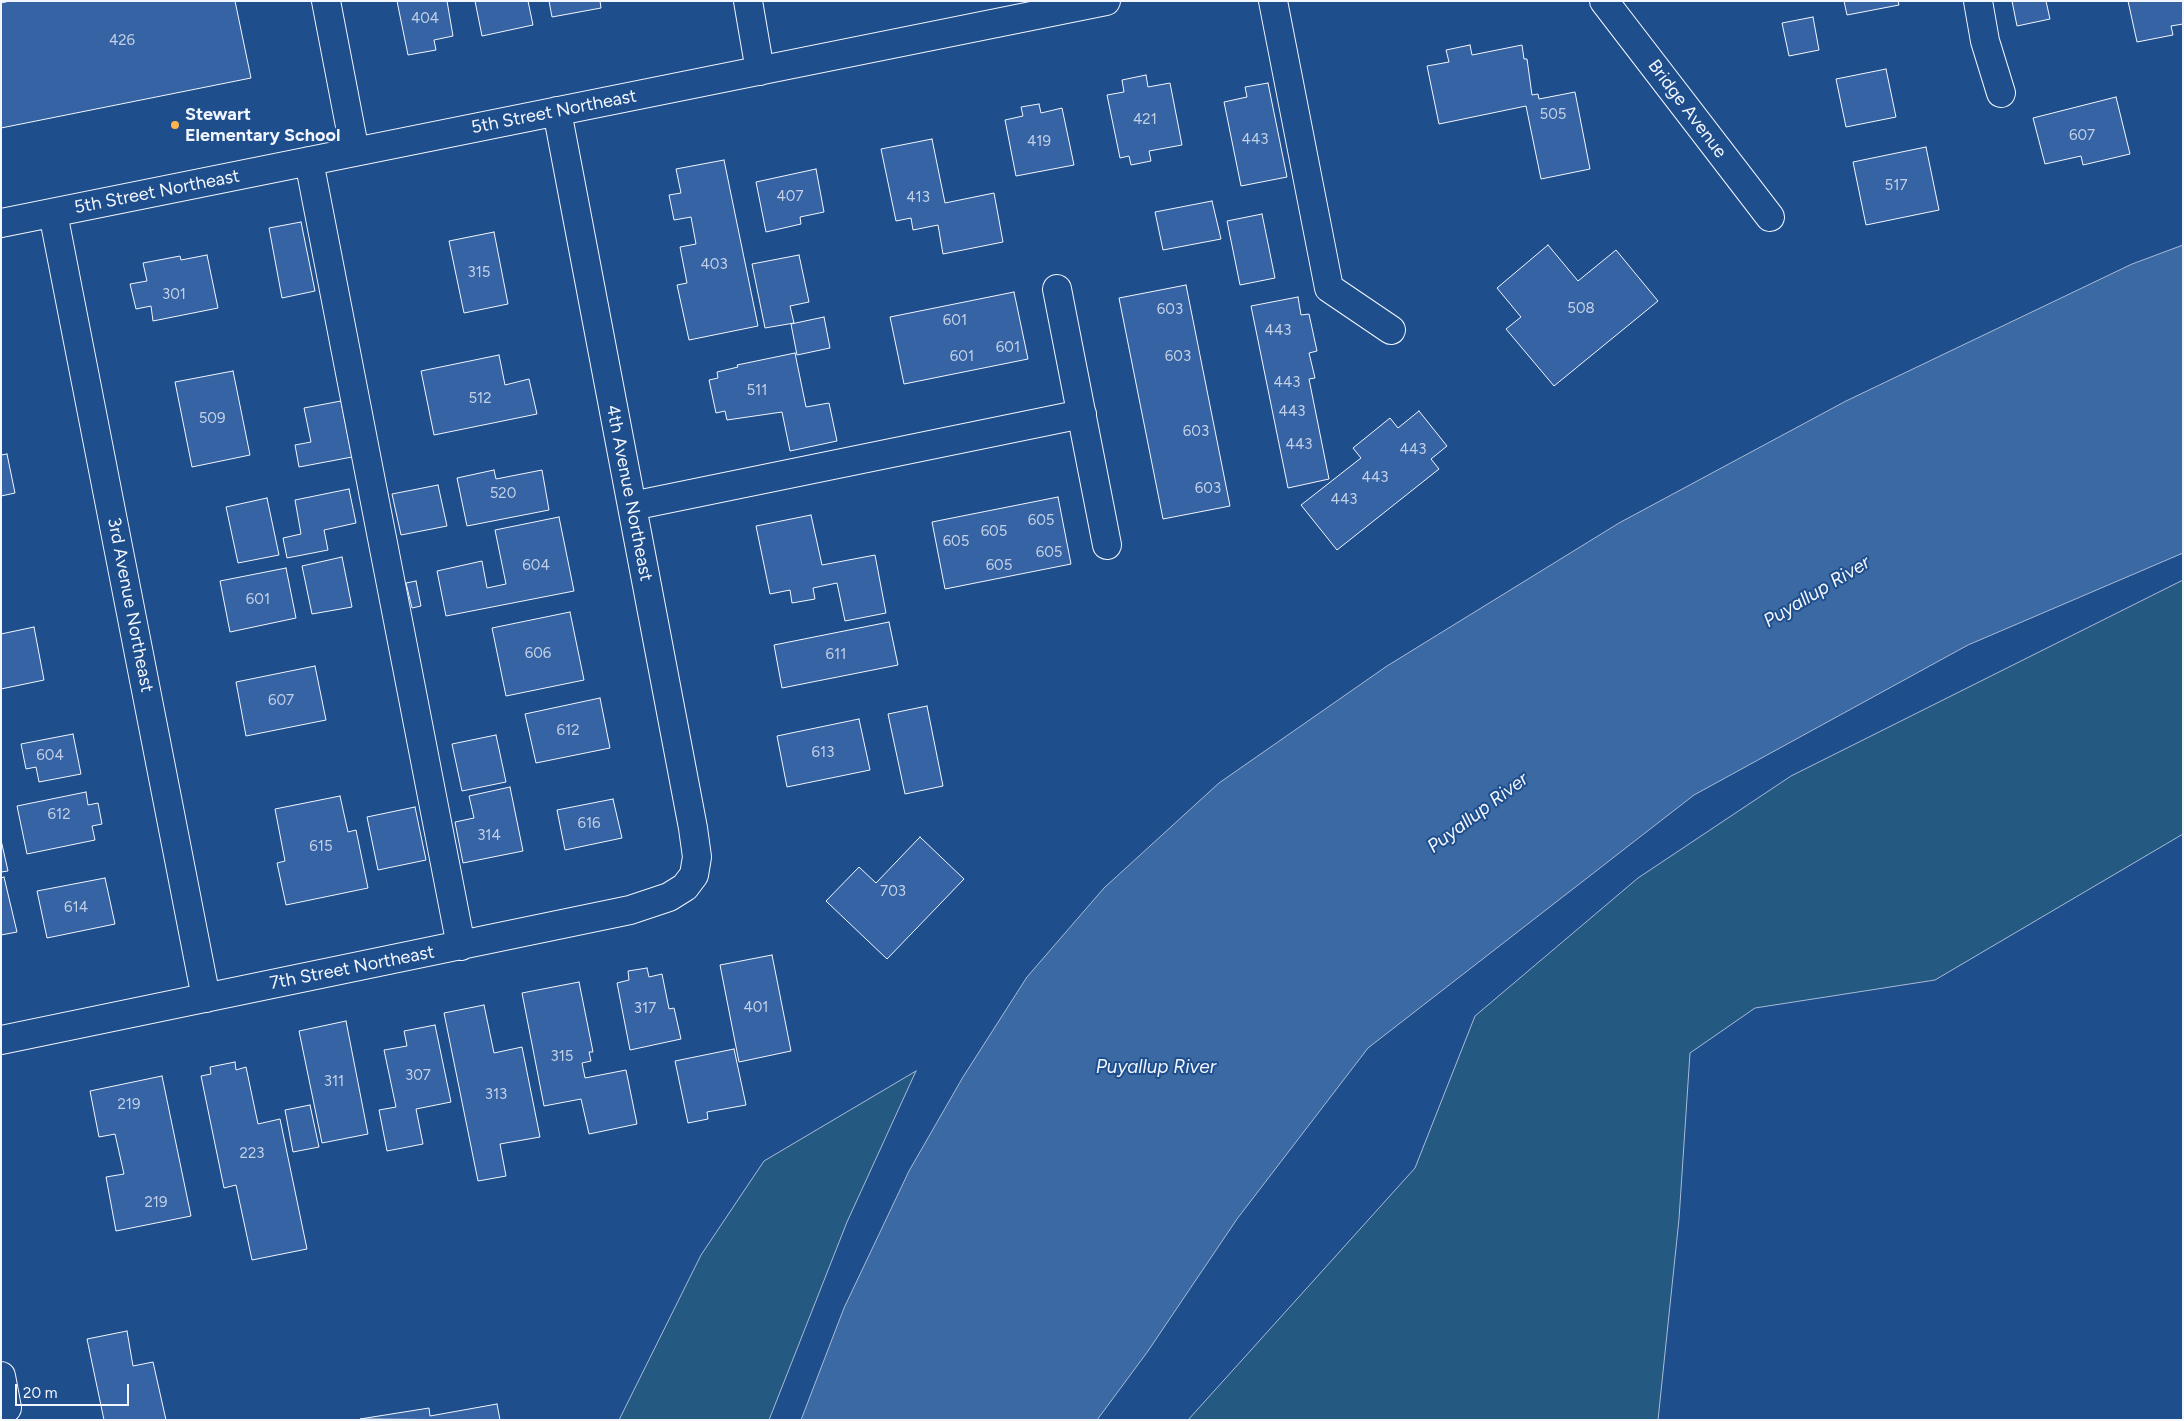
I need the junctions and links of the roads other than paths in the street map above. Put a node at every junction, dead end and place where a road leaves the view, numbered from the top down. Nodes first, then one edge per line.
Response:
1 (326, 1) edge
2 (748, 1) edge
3 (1106, 1) edge
4 (1272, 1) edge
5 (1604, 1) edge
6 (1978, 1) edge
7 (760, 71) junction
8 (2001, 92) dead end
9 (557, 111) junction
10 (355, 152) junction
11 (309, 161) junction
12 (53, 213) junction
13 (1770, 217) dead end
14 (1, 223) edge
15 (1057, 289) dead end
16 (1391, 330) dead end
17 (1082, 414) junction
18 (632, 506) junction
19 (1107, 545) dead end
20 (694, 876) joint
21 (461, 946) junction
22 (206, 998) junction
23 (1, 1040) edge
24 (1, 1376) edge
25 (7, 1408) dead end

1 - 10 street
2 - 7 street
3 - 7 street, 5th Street Northeast
4 - 16 street
5 - 13 street, Bridge Avenue
6 - 8 street
7 - 9 street, 5th Street Northeast
9 - 10 street, 5th Street Northeast
9 - 18 street, 4th Avenue Northeast
10 - 11 street, 5th Street Northeast
11 - 12 street, 5th Street Northeast
11 - 21 street
12 - 14 street, 5th Street Northeast
12 - 22 street, 3rd Avenue Northeast
15 - 17 street
17 - 18 street
17 - 19 street
18 - 20 street, 4th Avenue Northeast
20 - 21 street, 7th Street Northeast
21 - 22 street, 7th Street Northeast
22 - 23 street, 7th Street Northeast
24 - 25 street

